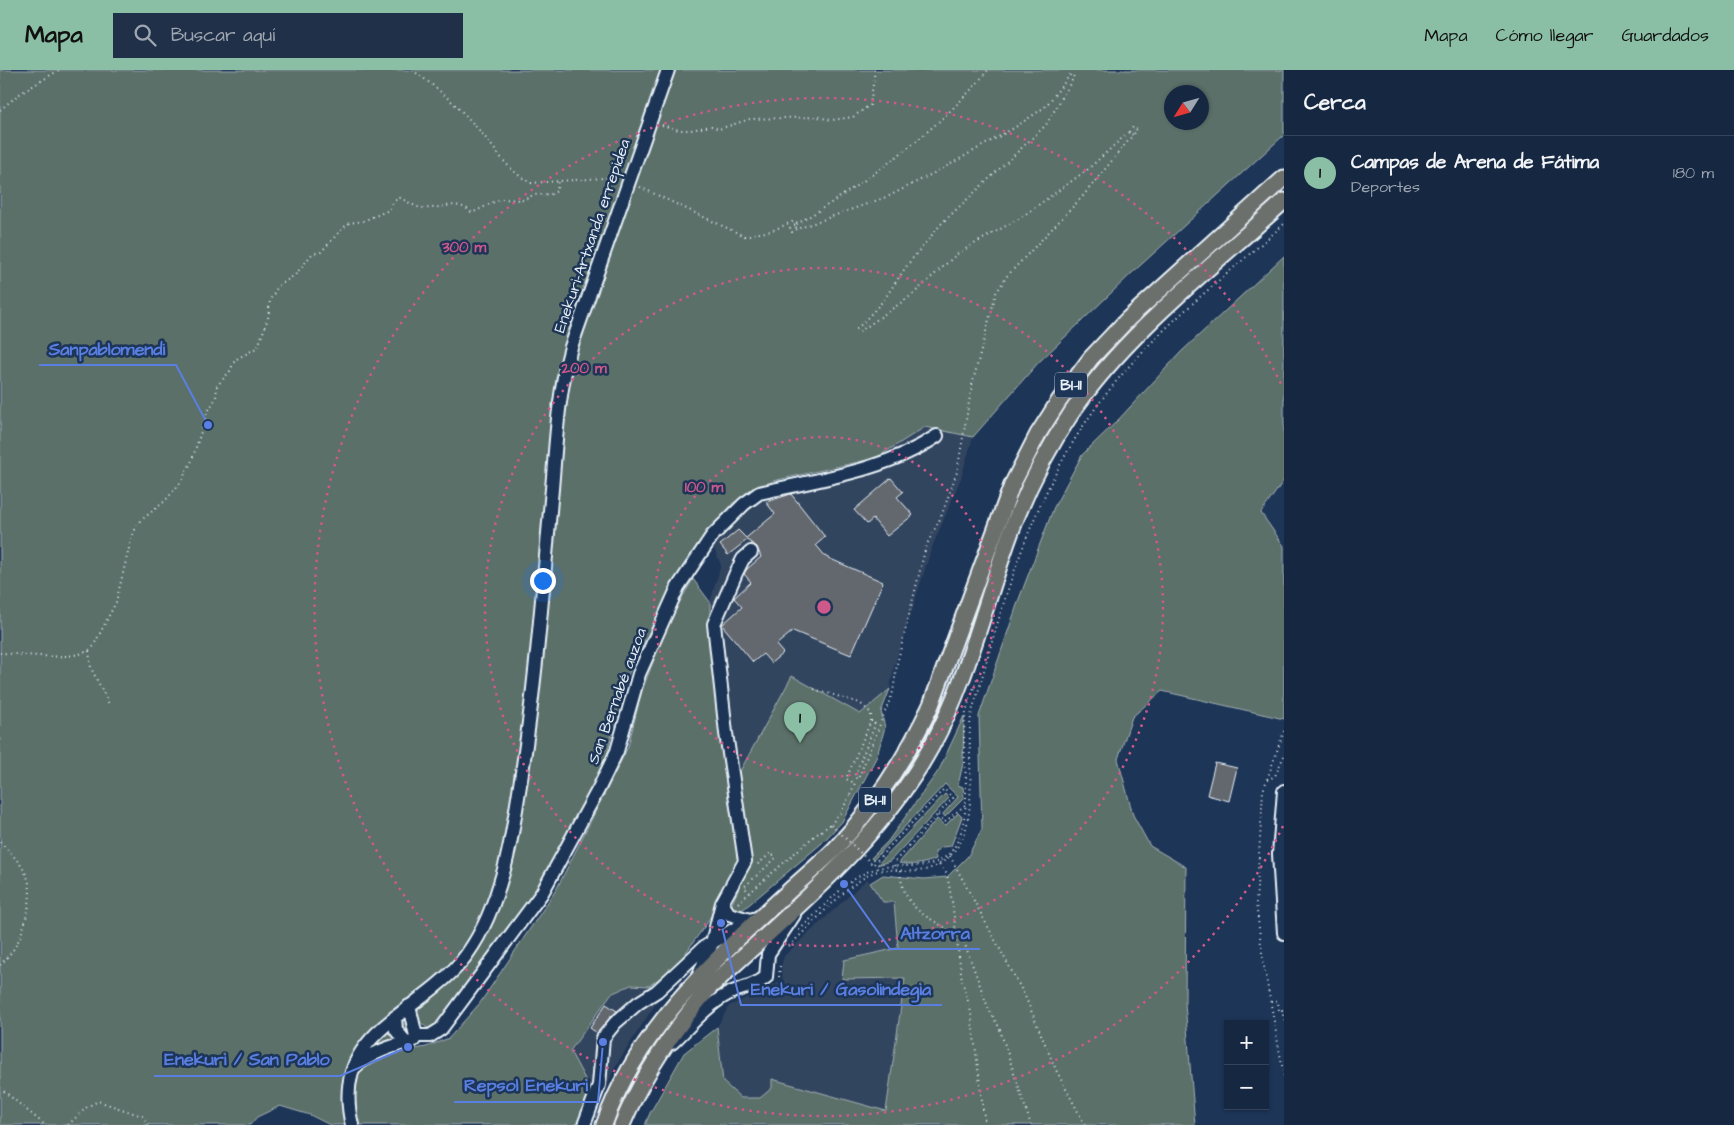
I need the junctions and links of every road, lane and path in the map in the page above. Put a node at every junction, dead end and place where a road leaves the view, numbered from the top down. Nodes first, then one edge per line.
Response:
1 (59, 70) edge
2 (412, 70) edge
3 (668, 70) edge
4 (875, 70) edge
5 (988, 70) edge
6 (0, 110) edge
7 (650, 120) junction
8 (1129, 132) junction
9 (1133, 135) junction
10 (1284, 178) edge
11 (630, 179) junction
12 (558, 180) junction
13 (1284, 201) edge
14 (1284, 219) edge
15 (798, 223) junction
16 (1284, 224) edge
17 (795, 225) junction
18 (797, 229) junction
19 (1210, 289) dead end
20 (1091, 408) dead end
21 (1086, 414) dead end
22 (1076, 430) dead end
23 (937, 436) dead end
24 (1041, 494) dead end
25 (1037, 502) dead end
26 (1026, 529) dead end
27 (751, 552) dead end
28 (1009, 574) dead end
29 (989, 635) dead end
30 (89, 651) junction
31 (0, 653) edge
32 (814, 689) dead end
33 (110, 706) dead end
34 (871, 721) junction
35 (1284, 731) edge
36 (1284, 756) edge
37 (1267, 780) junction
38 (1284, 791) edge
39 (969, 803) dead end
40 (965, 805) junction
41 (938, 815) junction
42 (832, 824) junction
43 (0, 842) edge
44 (950, 856) dead end
45 (893, 865) junction
46 (939, 865) dead end
47 (756, 866) dead end
48 (893, 870) dead end
49 (900, 870) dead end
50 (732, 884) junction
51 (750, 893) junction
52 (807, 897) junction
53 (722, 904) junction
54 (755, 919) junction
55 (1284, 933) edge
56 (795, 934) dead end
57 (956, 934) junction
58 (712, 943) junction
59 (0, 965) edge
60 (776, 967) dead end
61 (780, 972) dead end
62 (698, 978) junction
63 (1271, 1002) junction
64 (409, 1006) junction
65 (395, 1017) junction
66 (1284, 1020) edge
67 (411, 1033) junction
68 (653, 1063) junction
69 (351, 1071) junction
70 (1284, 1076) edge
71 (0, 1088) edge
72 (45, 1125) edge
73 (68, 1125) edge
74 (149, 1125) edge
75 (352, 1125) edge
76 (584, 1125) edge
77 (604, 1125) edge
78 (622, 1125) edge
79 (985, 1125) edge
80 (1031, 1125) edge
81 (1085, 1125) edge

1 - 6 path
2 - 12 path
3 - 7 street, Enekuri-Artxanda errepidea
4 - 7 path
5 - 15 path
7 - 11 street, Enekuri-Artxanda errepidea
8 - 9 path
8 - 9 path
8 - 18 path
9 - 34 path
10 - 54 main road, BI-11
11 - 12 path
11 - 15 path
11 - 64 street, Enekuri-Artxanda errepidea
12 - 30 path
13 - 52 main road, BI-11
14 - 20 path
15 - 17 path
16 - 19 path
17 - 18 path
17 - 18 path
21 - 22 path
23 - 67 street, San Bernabé auzoa
24 - 25 path
26 - 28 path
27 - 50 street
29 - 40 path
30 - 31 path
30 - 33 path
32 - 34 path
34 - 42 path, bridge
35 - 37 path
36 - 37 path
37 - 63 path
38 - 55 street
39 - 40 path
40 - 41 path
40 - 45 path
41 - 42 path, bridge
41 - 45 path
42 - 51 path
43 - 59 path
44 - 81 path
45 - 48 path
45 - 56 path
46 - 57 path
47 - 51 path
49 - 57 path
50 - 51 path
50 - 53 street
52 - 68 main road, BI-11
52 - 68 street
53 - 54 street
53 - 58 street
54 - 58 street
54 - 62 main road, BI-11
57 - 79 path
57 - 80 path
58 - 62 street
58 - 76 street
60 - 61 path
62 - 77 main road, BI-11
63 - 66 path
63 - 70 path
64 - 65 street, Enekuri-Artxanda errepidea
64 - 67 street
65 - 67 street
65 - 67 street
65 - 69 street, Enekuri-Artxanda errepidea
67 - 69 street, San Bernabé auzoa
68 - 78 main road, BI-11
69 - 75 street
71 - 72 path
73 - 74 path

